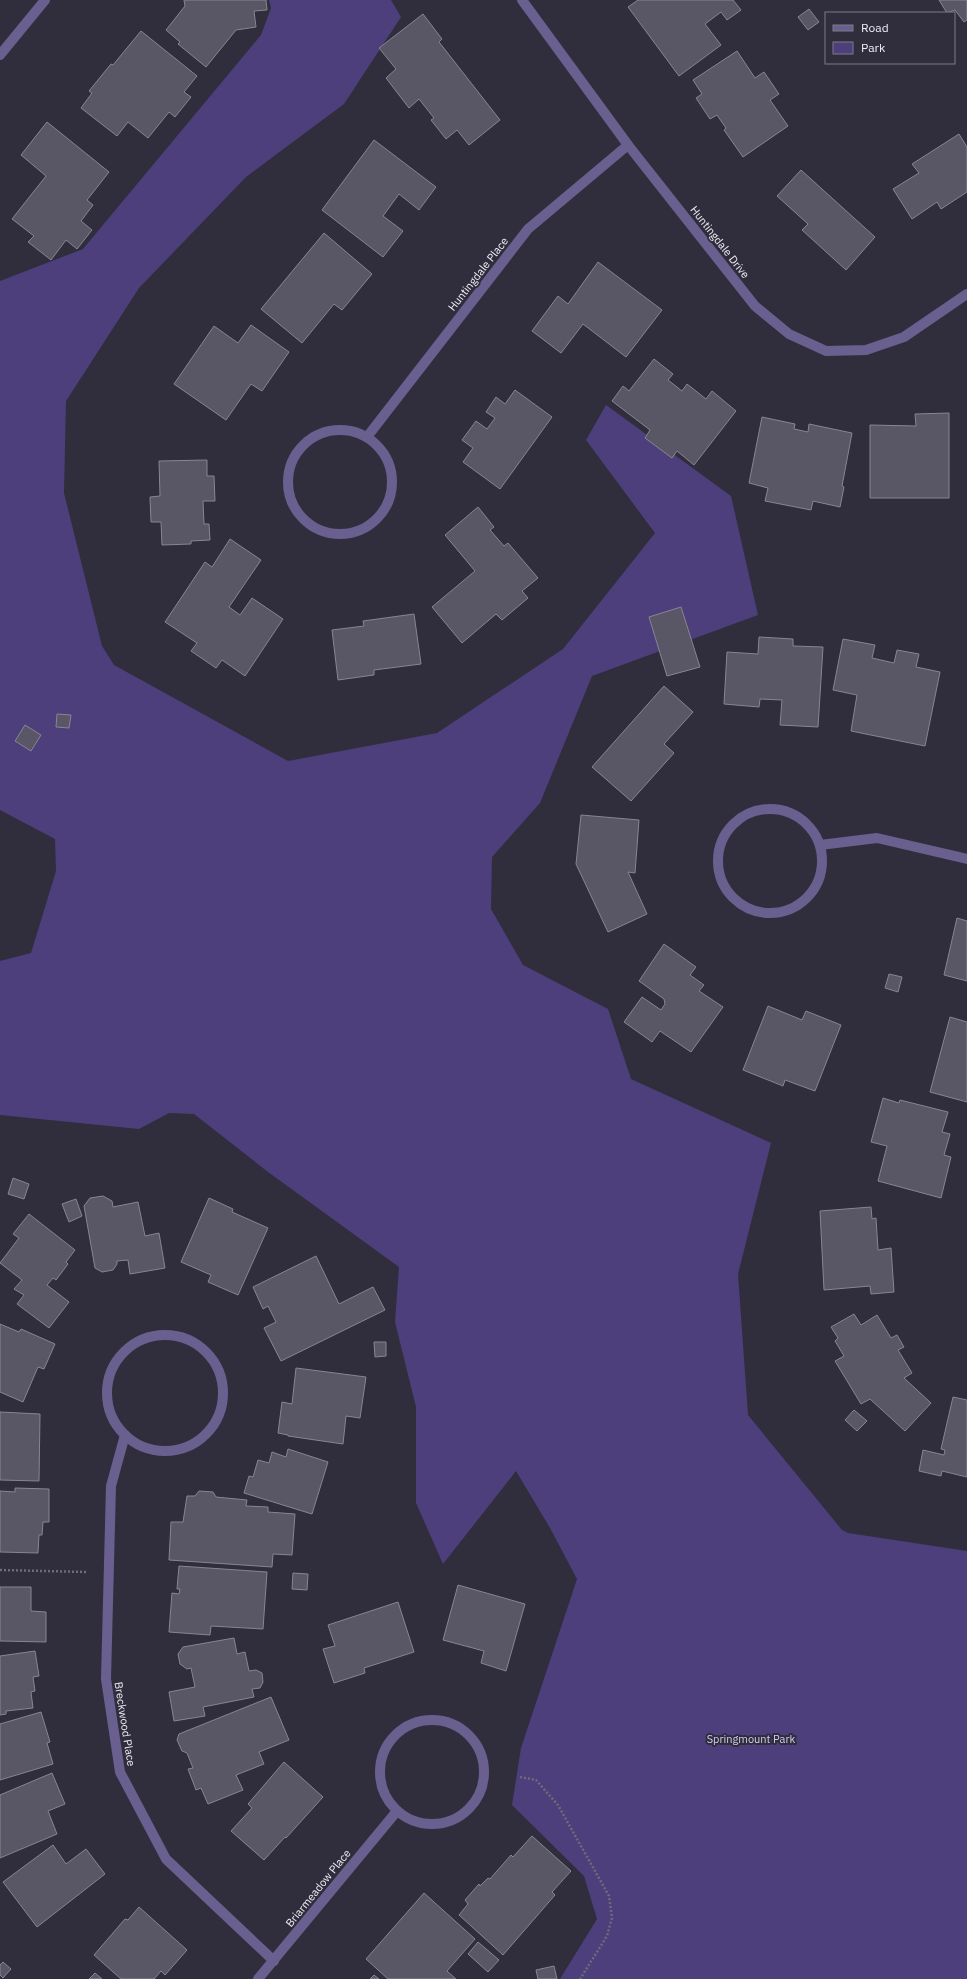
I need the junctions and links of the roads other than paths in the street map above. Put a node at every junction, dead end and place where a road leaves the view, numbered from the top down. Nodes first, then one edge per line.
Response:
1 (45, 0) edge
2 (522, 0) edge
3 (0, 54) edge
4 (628, 145) junction
5 (967, 294) edge
6 (367, 437) junction
7 (820, 845) junction
8 (967, 859) edge
9 (125, 1435) junction
10 (397, 1811) junction
11 (274, 1961) junction
12 (258, 1979) edge

1 - 3 street
2 - 4 street, Huntingdale Drive
4 - 5 street, Huntingdale Drive
4 - 6 street, Huntingdale Place
6 - 6 street
7 - 7 street
7 - 8 street
9 - 9 street
9 - 11 street, Breckwood Place
10 - 10 street
10 - 11 street, Briarmeadow Place
11 - 12 street, Briarmeadow Place

